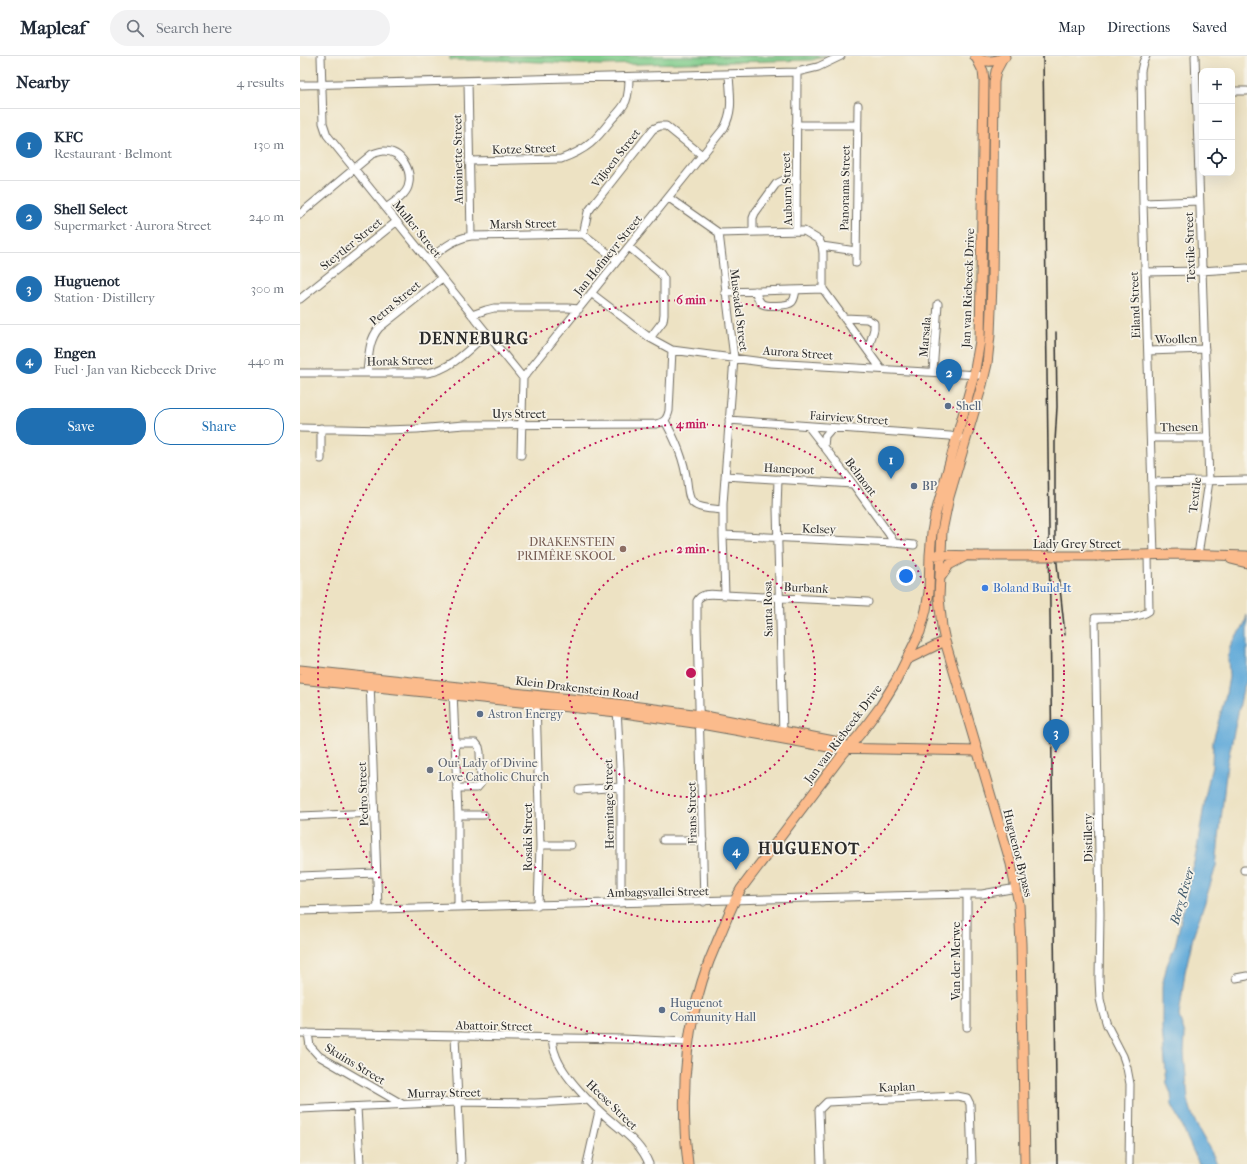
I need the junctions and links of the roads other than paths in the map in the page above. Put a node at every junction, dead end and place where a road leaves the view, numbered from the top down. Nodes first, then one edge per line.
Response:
1 (321, 56) edge
2 (841, 56) edge
3 (1146, 56) edge
4 (1194, 56) edge
5 (976, 57) edge
6 (1005, 57) edge
7 (797, 72) junction
8 (729, 75) junction
9 (629, 77) junction
10 (468, 81) junction
11 (321, 84) junction
12 (300, 85) edge
13 (1235, 91) edge
14 (1247, 91) edge
15 (1199, 92) edge
16 (1247, 96) edge
17 (1199, 104) edge
18 (858, 105) dead end
19 (796, 125) junction
20 (857, 125) junction
21 (702, 155) junction
22 (469, 161) junction
23 (354, 169) junction
24 (797, 181) junction
25 (669, 198) junction
26 (1199, 201) junction
27 (1143, 203) junction
28 (386, 208) junction
29 (300, 214) edge
30 (396, 222) junction
31 (796, 230) junction
32 (753, 232) junction
33 (719, 233) junction
34 (583, 234) junction
35 (471, 236) junction
36 (822, 246) junction
37 (629, 247) junction
38 (856, 251) junction
39 (428, 260) junction
40 (617, 260) junction
41 (856, 263) dead end
42 (1247, 268) edge
43 (1201, 271) junction
44 (1145, 272) junction
45 (442, 278) junction
46 (823, 289) junction
47 (796, 290) junction
48 (755, 291) junction
49 (725, 292) junction
50 (591, 294) junction
51 (300, 299) edge
52 (938, 304) dead end
53 (579, 309) junction
54 (472, 315) junction
55 (844, 318) junction
56 (486, 334) junction
57 (650, 338) junction
58 (1205, 349) junction
59 (672, 350) junction
60 (868, 351) junction
61 (1148, 351) junction
62 (734, 358) junction
63 (881, 369) junction
64 (933, 372) junction
65 (300, 373) edge
66 (367, 373) junction
67 (974, 375) junction
68 (984, 376) junction
69 (523, 378) junction
70 (729, 420) junction
71 (665, 421) junction
72 (521, 425) junction
73 (808, 426) junction
74 (300, 428) edge
75 (320, 428) junction
76 (832, 428) junction
77 (962, 438) junction
78 (1151, 438) junction
79 (1208, 438) junction
80 (824, 447) junction
81 (521, 455) dead end
82 (321, 459) dead end
83 (725, 476) junction
84 (778, 479) junction
85 (1247, 480) edge
86 (1209, 481) junction
87 (1152, 482) junction
88 (853, 484) junction
89 (723, 510) junction
90 (723, 535) junction
91 (778, 538) junction
92 (894, 543) junction
93 (914, 545) dead end
94 (930, 555) junction
95 (1151, 555) junction
96 (1198, 555) junction
97 (940, 556) junction
98 (966, 556) junction
99 (1225, 556) junction
100 (1247, 556) edge
101 (1247, 563) edge
102 (940, 578) junction
103 (725, 595) junction
104 (779, 598) junction
105 (868, 602) dead end
106 (945, 641) junction
107 (906, 660) junction
108 (300, 670) edge
109 (300, 679) edge
110 (371, 682) junction
111 (453, 691) junction
112 (536, 699) junction
113 (617, 708) junction
114 (701, 720) junction
115 (783, 735) junction
116 (456, 744) junction
117 (849, 747) junction
118 (977, 751) junction
119 (621, 787) junction
120 (457, 788) junction
121 (579, 790) dead end
122 (375, 813) junction
123 (458, 815) junction
124 (484, 815) dead end
125 (300, 816) edge
126 (663, 840) dead end
127 (703, 840) junction
128 (571, 845) dead end
129 (540, 846) junction
130 (376, 873) junction
131 (300, 876) edge
132 (1017, 888) junction
133 (967, 894) junction
134 (734, 901) junction
135 (704, 902) junction
136 (621, 904) junction
137 (538, 906) junction
138 (458, 907) junction
139 (378, 909) junction
140 (300, 911) edge
141 (1247, 976) edge
142 (1236, 978) dead end
143 (967, 1027) dead end
144 (300, 1033) edge
145 (308, 1033) junction
146 (455, 1036) junction
147 (552, 1038) junction
148 (688, 1042) junction
149 (589, 1100) junction
150 (458, 1102) junction
151 (402, 1105) junction
152 (357, 1107) junction
153 (300, 1109) edge
154 (599, 1111) junction
155 (360, 1164) edge
156 (461, 1164) edge
157 (587, 1164) edge
158 (649, 1164) edge
159 (688, 1164) edge
160 (821, 1164) edge
161 (972, 1164) edge
162 (1025, 1164) edge
163 (1129, 1164) edge

1 - 11 street, Muller Street
2 - 7 street
3 - 27 street, Eiland Street
4 - 15 street, Textile Street
5 - 6 main road
5 - 67 main road, Jan van Riebeeck Drive
6 - 68 main road, Jan van Riebeeck Drive
7 - 8 street
7 - 19 street, Auburn Street
8 - 9 street
8 - 21 street, Jan Hofmeyr Street
9 - 10 street
9 - 22 street, Kotze Street
10 - 11 street
10 - 22 street, Antoinette Street
11 - 12 street
11 - 23 street, Muller Street
13 - 14 street
14 - 16 street
17 - 26 street, Textile Street
18 - 20 street, Panorama Street
19 - 20 street
19 - 24 street, Auburn Street
20 - 38 street, Panorama Street
21 - 25 street, Jan Hofmeyr Street
21 - 34 street, Viljoen Street
22 - 35 street, Antoinette Street
23 - 28 street, Muller Street
23 - 28 street
23 - 29 street
24 - 31 street, Auburn Street
24 - 32 street
25 - 33 street
25 - 37 street, Jan Hofmeyr Street
26 - 27 street
26 - 43 street, Textile Street
27 - 44 street, Eiland Street
28 - 30 street, Muller Street
30 - 39 street, Muller Street
30 - 51 street, Steytler Street
31 - 32 street
31 - 36 street, Auburn Street
32 - 33 street
33 - 49 street, Muscadel Street
34 - 35 street, Marsh Street
34 - 40 street
35 - 39 street, Marsh Street
36 - 38 street, Panorama Street
36 - 46 street
37 - 40 street, Jan Hofmeyr Street
37 - 57 street
38 - 41 street, Panorama Street
39 - 45 street, Muller Street
40 - 50 street, Jan Hofmeyr Street
42 - 43 street
43 - 44 street
43 - 58 street, Textile Street
44 - 61 street, Eiland Street
45 - 54 street, Muller Street
45 - 66 street, Petra Street
46 - 47 street
46 - 55 street
47 - 48 street
47 - 48 street
48 - 49 street
49 - 62 street, Muscadel Street
50 - 53 street, Jan Hofmeyr Street
50 - 57 street, Aurora Street
52 - 64 street, Marsala
53 - 54 street
53 - 69 street, Jan Hofmeyr Street
54 - 56 street, Muller Street
55 - 60 street
55 - 60 street
56 - 66 street, Horak Street
56 - 69 street, Muller Street
57 - 59 street, Aurora Street
58 - 61 street, Woollen
58 - 79 street, Textile Street
59 - 62 street, Aurora Street
59 - 71 street
60 - 63 street
61 - 78 street, Eiland Street
62 - 63 street, Aurora Street
62 - 70 street, Muscadel Street
63 - 64 street, Aurora Street
64 - 67 street, Aurora Street
65 - 66 street, Horak Street
67 - 68 street, Aurora Street
67 - 77 main road, Jan van Riebeeck Drive
68 - 77 main road, Jan van Riebeeck Drive
69 - 72 street
70 - 73 street, Fairview Street
70 - 83 street, Muscadel Street
71 - 72 street, Uys Street
71 - 89 street
72 - 75 street, Uys Street
72 - 81 street
73 - 76 street, Fairview Street
73 - 80 street, Belmont
74 - 75 street, Uys Street
75 - 82 street
76 - 77 street, Fairview Street
76 - 80 street
77 - 94 main road, Jan van Riebeeck Drive
77 - 97 main road, Jan van Riebeeck Drive
78 - 79 street, Thesen
78 - 87 street, Eiland Street
79 - 86 street, Textile
80 - 88 street, Belmont
83 - 84 street, Hanepoot
83 - 89 street, Muscadel Street
84 - 88 street, Hanepoot
84 - 91 street, Santa Rosa
85 - 86 street
86 - 87 street
86 - 96 street, Textile
87 - 95 street, Eiland Street
88 - 92 street, Belmont
89 - 90 street, Muscadel Street
90 - 91 street, Kelsey
90 - 103 street, Muscadel Street
91 - 92 street, Kelsey
91 - 104 street, Santa Rosa
92 - 93 street, Kelsey
94 - 97 main road, Lady Grey Street
94 - 107 main road, Jan van Riebeeck Drive
95 - 96 main road, Lady Grey Street
95 - 98 main road, Lady Grey Street, bridge
95 - 163 street, Distillery
96 - 99 main road, Lady Grey Street
97 - 98 main road, Lady Grey Street
97 - 102 main road, Huguenot Bypass
98 - 102 main road
99 - 100 main road, Lady Grey Street
99 - 101 main road, Lady Grey Street
102 - 106 main road, Huguenot Bypass
103 - 104 street, Burbank
103 - 114 street, Burbank
104 - 105 street, Burbank
104 - 115 street, Santa Rosa
106 - 107 main road
106 - 118 main road, Huguenot Bypass
107 - 117 main road, Jan van Riebeeck Drive
108 - 110 main road, Klein Drakenstein Road
109 - 110 main road, Klein Drakenstein Road
110 - 111 main road, Klein Drakenstein Road
110 - 122 street, Pedro Street
111 - 112 main road, Klein Drakenstein Road
111 - 116 street
112 - 113 main road, Klein Drakenstein Road
112 - 129 street, Rosaki Street
113 - 114 main road, Klein Drakenstein Road
113 - 119 street, Hermitage Street
114 - 115 main road, Klein Drakenstein Road
114 - 127 street, Frans Street
115 - 117 main road, Klein Drakenstein Road
116 - 120 street
116 - 120 street
117 - 118 main road, Klein Drakenstein Road
117 - 134 main road, Jan van Riebeeck Drive
118 - 132 main road, Huguenot Bypass
119 - 121 street
119 - 136 street, Hermitage Street
120 - 123 street
122 - 125 street
122 - 130 street, Pedro Street
123 - 124 street
123 - 138 street
126 - 127 street
127 - 135 street, Frans Street
128 - 129 street
129 - 137 street, Rosaki Street
130 - 131 street
130 - 139 street, Pedro Street
132 - 133 street, Ambagsvallei Street
132 - 162 main road, Huguenot Bypass
133 - 134 street, Ambagsvallei Street
133 - 143 street, Van der Merwe
134 - 135 street, Ambagsvallei Street
134 - 148 main road, Jan van Riebeeck Drive
135 - 136 street, Ambagsvallei Street
136 - 137 street, Ambagsvallei Street
137 - 138 street, Ambagsvallei Street
138 - 139 street, Ambagsvallei Street
139 - 140 street, Ambagsvallei Street
141 - 142 street
144 - 145 street, Abattoir Street
145 - 146 street, Abattoir Street
145 - 151 street, Skuins Street
146 - 147 street, Abattoir Street
146 - 150 street
147 - 148 street, Abattoir Street
147 - 149 street, Heese Street
148 - 159 main road, Jan van Riebeeck Drive
149 - 150 street, Murray Street
149 - 154 street, Heese Street
150 - 151 street, Murray Street
150 - 156 street
151 - 152 street, Murray Street
152 - 153 street, Murray Street
152 - 155 street
154 - 157 street
154 - 158 street, Heese Street
160 - 161 street, Kaplan

